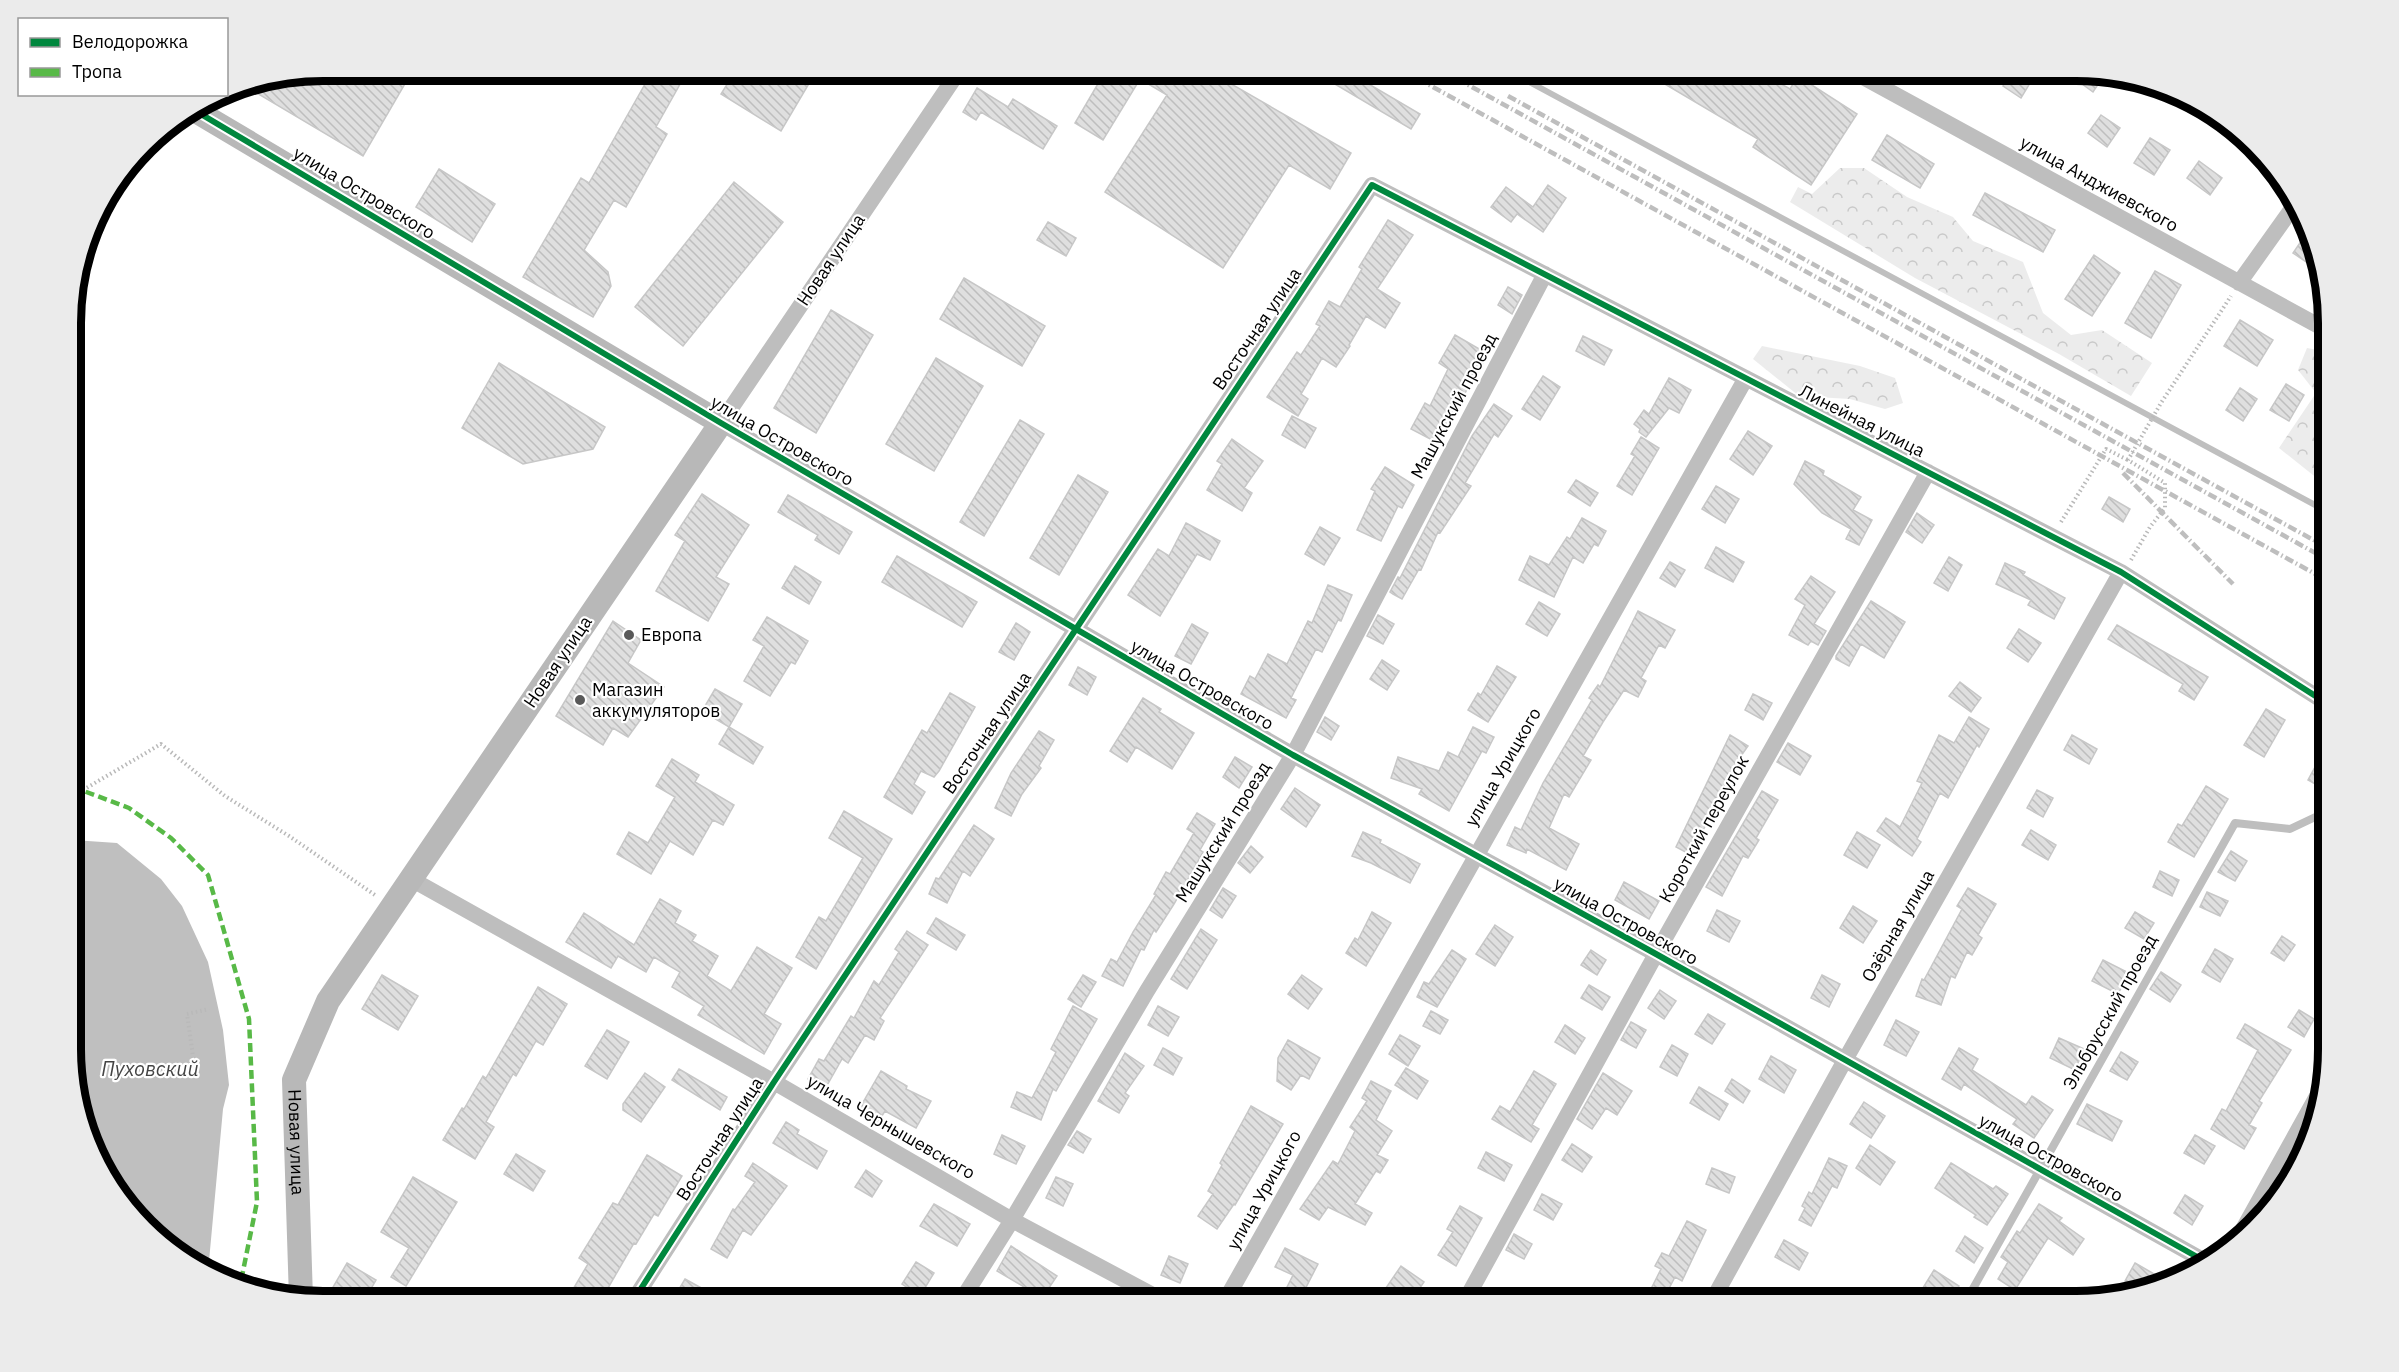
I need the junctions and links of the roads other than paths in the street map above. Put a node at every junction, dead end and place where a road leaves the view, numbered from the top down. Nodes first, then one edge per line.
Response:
1 (952, 81) edge
2 (1875, 81) edge
3 (201, 114) edge
4 (1372, 185) joint
5 (2290, 211) edge
6 (1545, 274) junction
7 (2239, 283) junction
8 (2318, 326) edge
9 (1746, 378) junction
10 (722, 423) junction
11 (1928, 472) junction
12 (2115, 569) junction
13 (1075, 628) junction
14 (2318, 698) edge
15 (1293, 755) junction
16 (2318, 816) edge
17 (1475, 855) junction
18 (411, 879) junction
19 (1656, 954) junction
20 (1845, 1060) junction
21 (774, 1082) junction
22 (2311, 1107) edge
23 (2041, 1170) junction
24 (2250, 1217) edge
25 (1012, 1220) junction
26 (2199, 1258) edge
27 (302, 1290) edge
28 (639, 1291) edge
29 (967, 1291) edge
30 (1145, 1291) edge
31 (1231, 1291) edge
32 (1471, 1291) edge
33 (1718, 1291) edge
34 (1972, 1291) edge

1 - 10 street, Новая улица
2 - 7 street, улица Анджиевского
3 - 10 street, улица Островского
4 - 6 street, Линейная улица
4 - 13 street, Восточная улица
5 - 7 street
6 - 9 street, Линейная улица
6 - 15 street, Машукский проезд
7 - 8 street, улица Анджиевского
9 - 11 street, Линейная улица
9 - 17 street, улица Урицкого
10 - 13 street, улица Островского
10 - 18 street, Новая улица
11 - 12 street, Линейная улица
11 - 19 street, Короткий переулок
12 - 14 street, Линейная улица
12 - 20 street, Озёрная улица
13 - 15 street, улица Островского
13 - 21 street, Восточная улица
15 - 17 street, улица Островского
15 - 25 street, Машукский проезд
16 - 23 lane, Эльбрусский проезд
17 - 19 street, улица Островского
17 - 31 street, улица Урицкого
18 - 21 street, улица Чернышевского
18 - 27 street, Новая улица
19 - 20 street, улица Островского
19 - 32 street, Короткий переулок
20 - 23 street, улица Островского
20 - 33 street, Озёрная улица
21 - 25 street, улица Чернышевского
21 - 28 street, Восточная улица
22 - 24 street
23 - 26 street, улица Островского
23 - 34 lane, Эльбрусский проезд
25 - 29 street, Машукский проезд
25 - 30 street, улица Чернышевского

